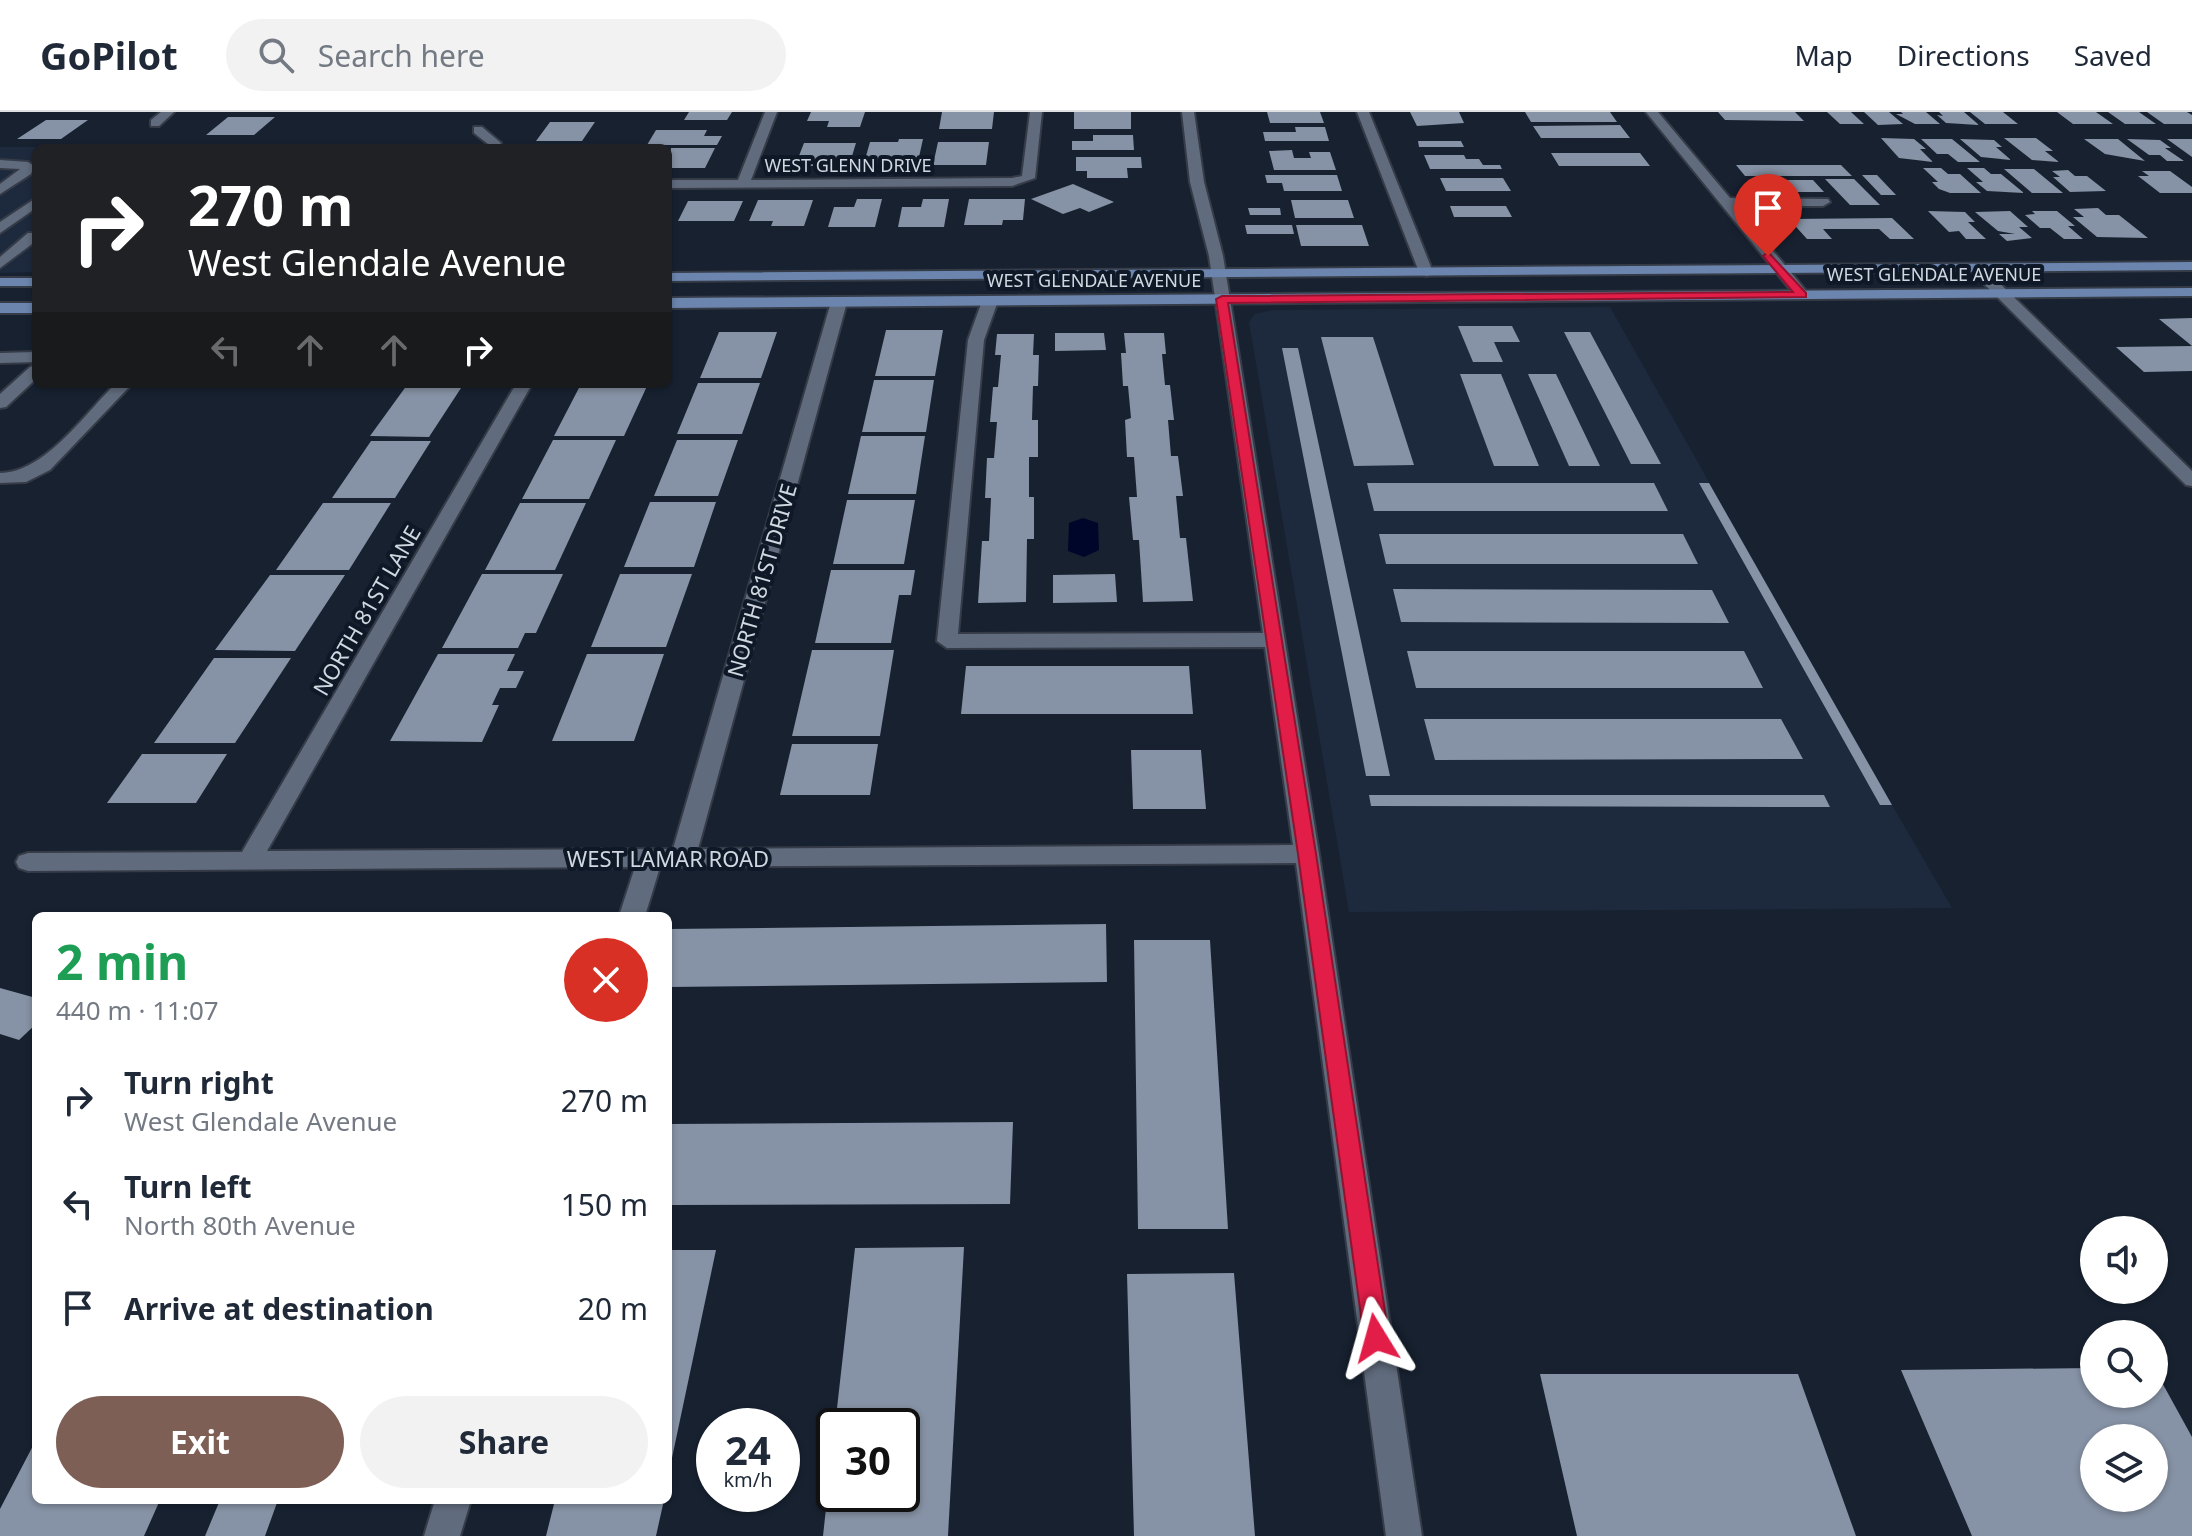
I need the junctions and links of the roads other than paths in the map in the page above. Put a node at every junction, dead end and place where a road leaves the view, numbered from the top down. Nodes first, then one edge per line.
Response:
1 (168, 112) edge
2 (771, 112) edge
3 (1036, 112) edge
4 (1188, 112) edge
5 (1363, 112) edge
6 (1652, 112) edge
7 (155, 123) dead end
8 (478, 130) dead end
9 (494, 144) edge
10 (32, 158) edge
11 (6, 164) edge
12 (743, 183) junction
13 (672, 184) edge
14 (0, 190) edge
15 (1726, 202) junction
16 (1823, 202) dead end
17 (32, 205) edge
18 (0, 229) edge
19 (0, 236) edge
20 (30, 239) edge
21 (0, 246) edge
22 (0, 264) edge
23 (2192, 266) edge
24 (1976, 268) junction
25 (1780, 270) junction
26 (1426, 272) junction
27 (1219, 273) junction
28 (672, 277) edge
29 (0, 282) edge
30 (32, 282) edge
31 (2192, 292) edge
32 (2003, 293) junction
33 (1802, 295) junction
34 (1222, 299) junction
35 (990, 301) junction
36 (839, 302) junction
37 (672, 303) edge
38 (32, 308) edge
39 (1, 309) edge
40 (32, 357) edge
41 (0, 358) edge
42 (32, 374) edge
43 (120, 388) edge
44 (522, 388) edge
45 (0, 403) edge
46 (65, 445) junction
47 (0, 465) edge
48 (0, 478) edge
49 (2192, 481) edge
50 (1274, 640) junction
51 (1307, 854) junction
52 (650, 858) junction
53 (683, 858) junction
54 (250, 860) junction
55 (28, 862) dead end
56 (633, 912) edge
57 (452, 1504) edge
58 (442, 1536) edge
59 (1404, 1536) edge

1 - 7 street
2 - 12 street
3 - 12 street, WEST GLENN DRIVE
4 - 27 street
5 - 26 street
6 - 15 street
8 - 9 street
10 - 11 street
11 - 14 street
12 - 13 street, WEST GLENN DRIVE
15 - 16 street
15 - 25 street
17 - 18 street
19 - 20 street
20 - 21 street
20 - 22 street
23 - 24 main road, WEST GLENDALE AVENUE
24 - 25 main road, WEST GLENDALE AVENUE
24 - 32 street
25 - 26 main road, WEST GLENDALE AVENUE
25 - 33 street
26 - 27 main road, WEST GLENDALE AVENUE
27 - 28 main road, WEST GLENDALE AVENUE
27 - 34 street
29 - 30 main road
31 - 32 main road, WEST GLENDALE AVENUE
32 - 33 main road, WEST GLENDALE AVENUE
32 - 49 street
33 - 34 main road, WEST GLENDALE AVENUE
34 - 35 main road, WEST GLENDALE AVENUE
34 - 50 street
35 - 36 main road, WEST GLENDALE AVENUE
35 - 50 street
36 - 37 main road, WEST GLENDALE AVENUE
36 - 53 street, NORTH 81ST DRIVE
38 - 39 main road
40 - 41 street
42 - 45 street
43 - 46 street
44 - 54 street, NORTH 81ST LANE
46 - 47 street
46 - 48 street
50 - 51 street
51 - 53 street, WEST LAMAR ROAD
51 - 59 street
52 - 53 street, WEST LAMAR ROAD
52 - 54 street, WEST LAMAR ROAD
52 - 56 street
54 - 55 street, WEST LAMAR ROAD
57 - 58 street

